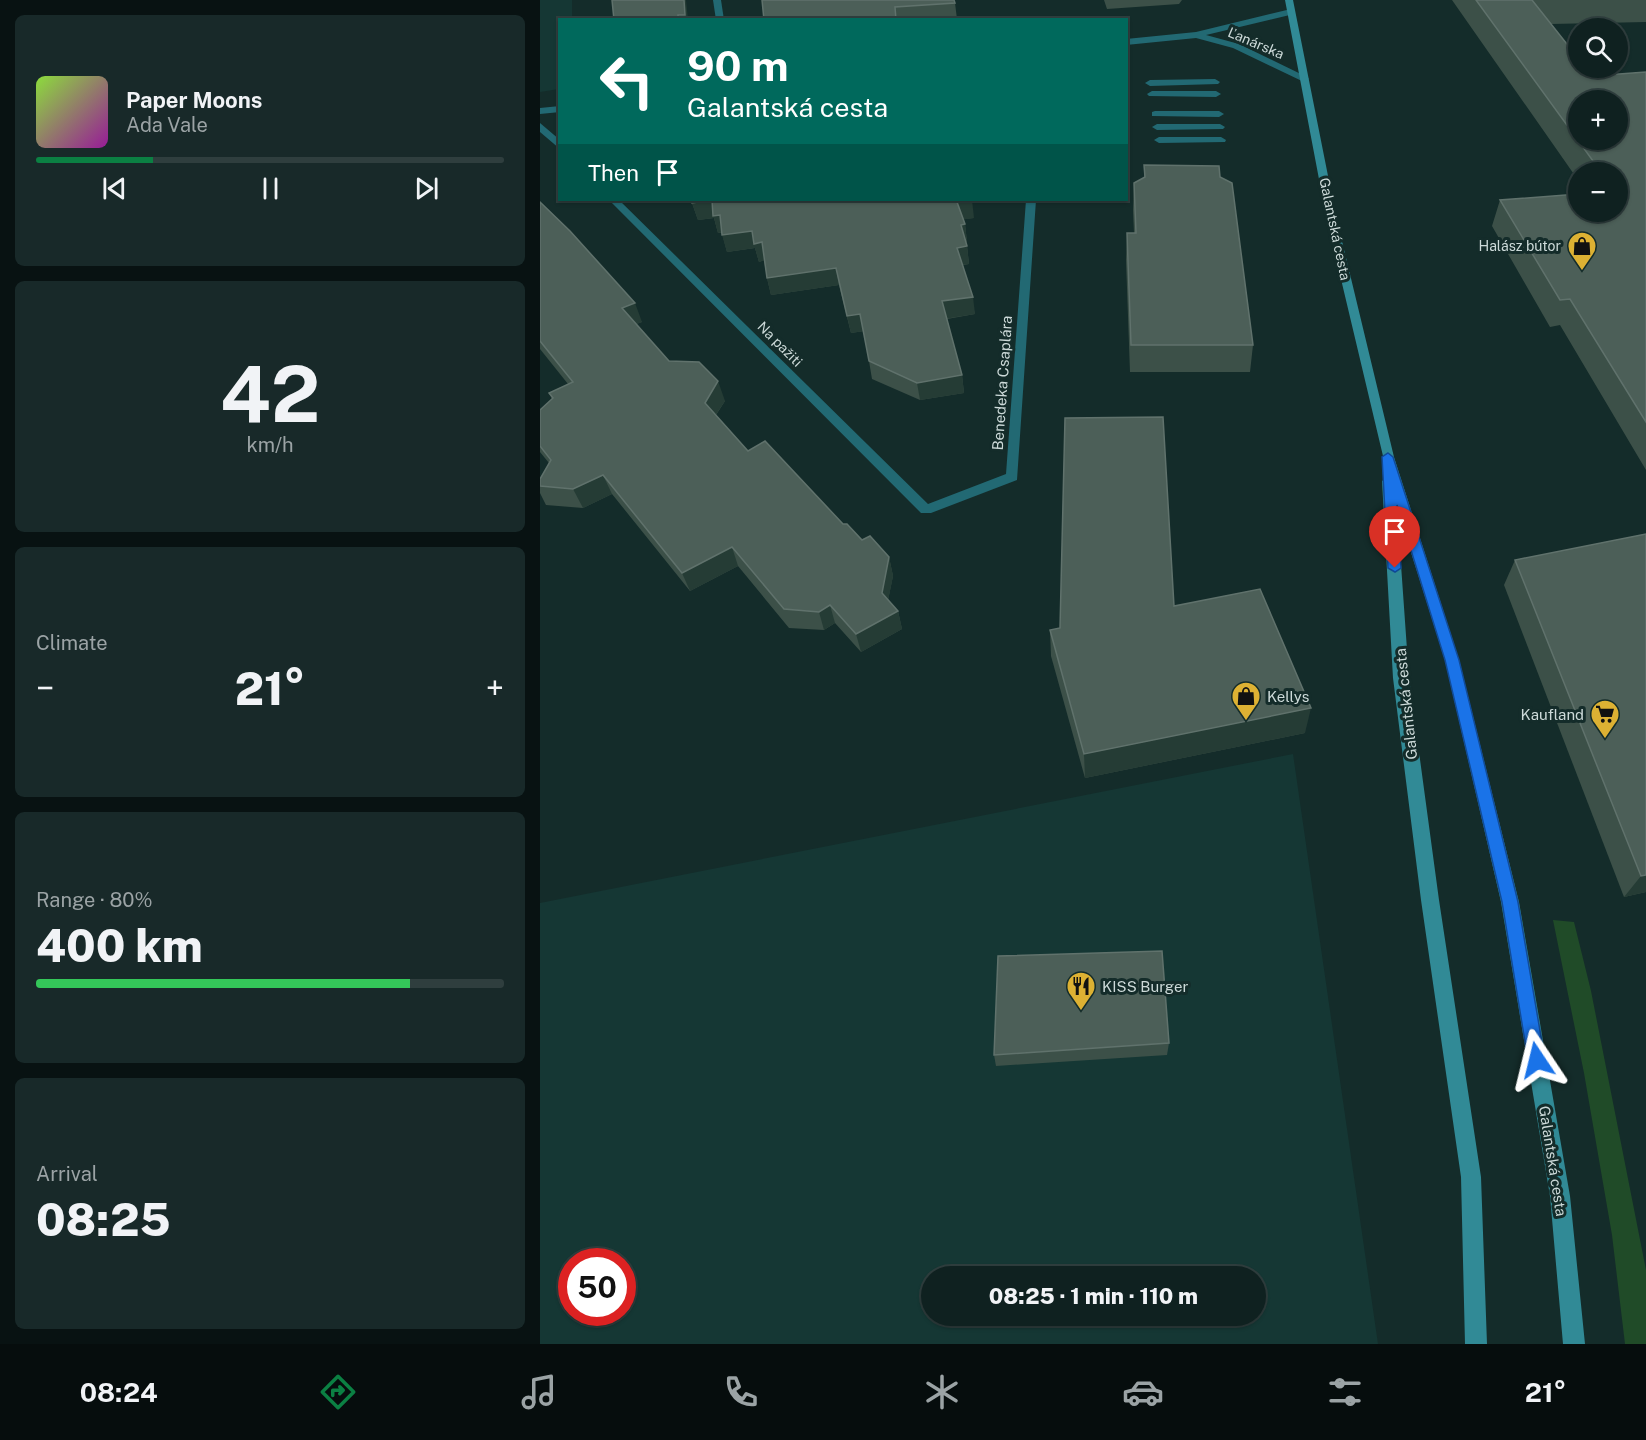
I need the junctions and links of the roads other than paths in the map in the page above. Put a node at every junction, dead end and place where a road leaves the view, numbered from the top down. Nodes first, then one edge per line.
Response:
1 (717, 0) edge
2 (1289, 0) edge
3 (1291, 12) junction
4 (720, 18) edge
5 (1196, 35) junction
6 (1128, 42) edge
7 (1304, 79) junction
8 (1215, 82) dead end
9 (1150, 83) dead end
10 (1152, 94) dead end
11 (1216, 94) dead end
12 (558, 109) edge
13 (540, 111) edge
14 (1155, 114) dead end
15 (1218, 114) dead end
16 (540, 126) edge
17 (1157, 127) dead end
18 (1220, 127) dead end
19 (1159, 140) dead end
20 (1221, 140) dead end
21 (558, 144) edge
22 (615, 201) edge
23 (1031, 201) edge
24 (1388, 457) junction
25 (926, 510) joint
26 (1476, 1344) edge
27 (1574, 1344) edge

1 - 4 street
2 - 3 main road, Galantská cesta
3 - 5 street, Ľanárska
3 - 7 main road, Galantská cesta
5 - 6 street, Ľanárska
5 - 7 street, Ľanárska
7 - 24 main road, Galantská cesta
8 - 9 street
10 - 11 street
12 - 13 street
14 - 15 street
16 - 21 street
17 - 18 street
19 - 20 street
22 - 25 street, Na pažiti
23 - 25 street, Benedeka Csaplára
24 - 26 main road, Galantská cesta
24 - 27 main road, Galantská cesta

